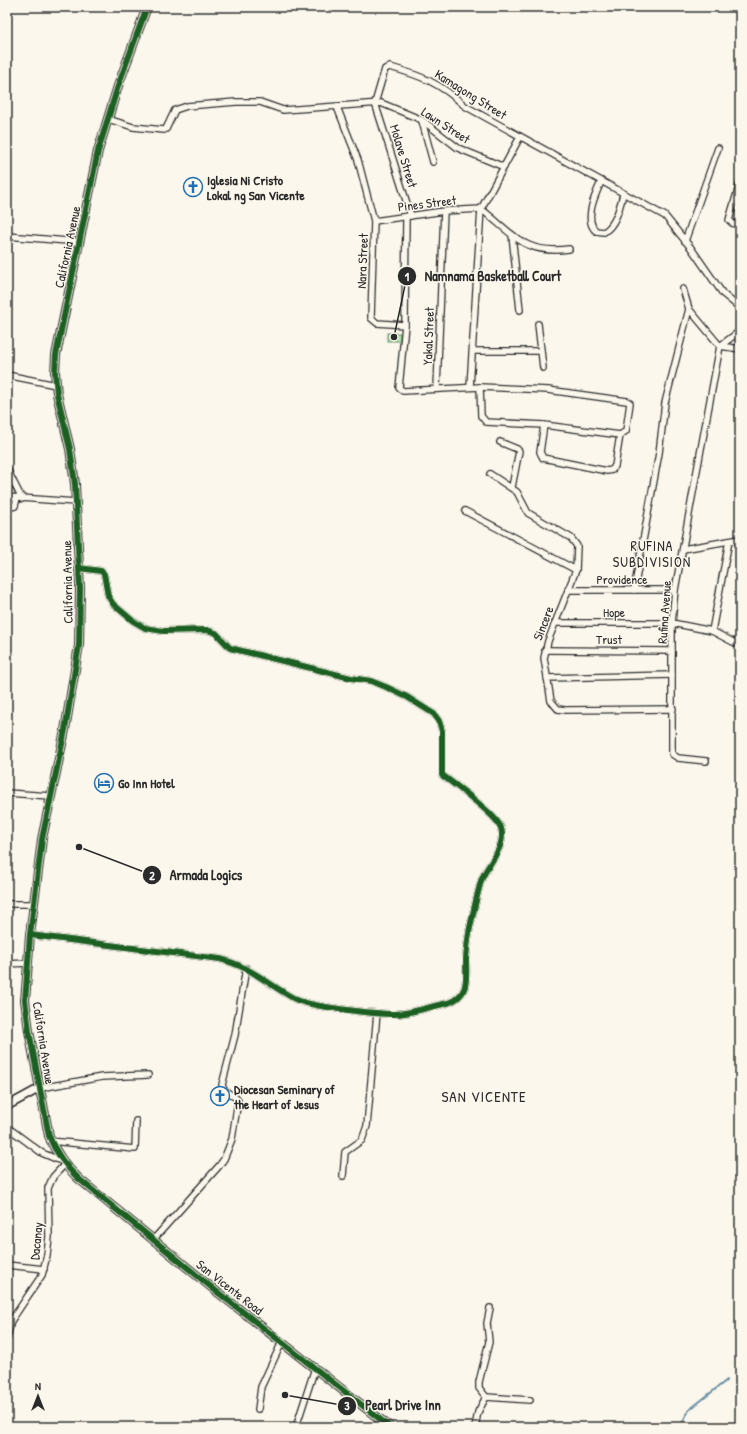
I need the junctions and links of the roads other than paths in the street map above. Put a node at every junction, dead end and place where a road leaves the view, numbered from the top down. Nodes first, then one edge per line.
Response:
1 (147, 7) edge
2 (375, 103) junction
3 (337, 107) junction
4 (108, 119) junction
5 (422, 120) junction
6 (520, 137) junction
7 (718, 148) dead end
8 (433, 162) dead end
9 (504, 167) junction
10 (600, 182) junction
11 (740, 183) edge
12 (738, 192) edge
13 (623, 194) junction
14 (481, 209) junction
15 (444, 212) junction
16 (408, 216) junction
17 (374, 221) junction
18 (740, 225) edge
19 (512, 235) junction
20 (7, 236) edge
21 (685, 240) junction
22 (80, 242) junction
23 (569, 249) dead end
24 (683, 289) dead end
25 (740, 308) edge
26 (689, 309) junction
27 (520, 310) dead end
28 (538, 324) dead end
29 (405, 325) junction
30 (740, 331) edge
31 (720, 346) junction
32 (740, 348) edge
33 (473, 351) junction
34 (541, 351) junction
35 (543, 368) dead end
36 (7, 375) edge
37 (56, 385) junction
38 (470, 387) junction
39 (480, 387) junction
40 (436, 388) junction
41 (544, 425) junction
42 (620, 435) junction
43 (500, 442) dead end
44 (7, 469) edge
45 (490, 474) dead end
46 (512, 487) junction
47 (7, 497) edge
48 (19, 498) junction
49 (76, 502) junction
50 (7, 508) edge
51 (465, 511) dead end
52 (740, 539) edge
53 (729, 541) junction
54 (683, 549) junction
55 (79, 568) junction
56 (576, 570) junction
57 (568, 590) junction
58 (634, 590) junction
59 (675, 590) junction
60 (555, 623) junction
61 (672, 623) junction
62 (740, 630) edge
63 (712, 631) junction
64 (545, 650) junction
65 (672, 651) junction
66 (672, 675) junction
67 (547, 678) junction
68 (673, 710) junction
69 (706, 761) dead end
70 (7, 793) edge
71 (50, 796) junction
72 (7, 904) edge
73 (33, 904) junction
74 (30, 935) junction
75 (28, 963) junction
76 (7, 964) edge
77 (246, 968) junction
78 (377, 1013) junction
79 (148, 1075) dead end
80 (40, 1088) junction
81 (7, 1106) edge
82 (136, 1121) dead end
83 (7, 1127) edge
84 (50, 1140) junction
85 (62, 1163) junction
86 (342, 1176) dead end
87 (153, 1240) junction
88 (7, 1265) edge
89 (44, 1269) junction
90 (490, 1308) dead end
91 (7, 1338) edge
92 (282, 1342) junction
93 (315, 1368) junction
94 (486, 1397) junction
95 (530, 1400) dead end
96 (258, 1409) dead end
97 (296, 1427) edge
98 (390, 1427) edge
99 (474, 1427) edge

1 - 4 street, California Avenue
2 - 3 street
2 - 5 street, Lawn Street
2 - 6 street, Kamagong Street
2 - 16 street, Molave Street
3 - 4 street
3 - 17 street, Nara Street
4 - 22 street, California Avenue
5 - 8 street
5 - 9 street, Lawn Street
6 - 9 street
6 - 10 street, Kamagong Street
7 - 21 street
9 - 14 street
10 - 13 street, Kamagong Street
10 - 13 street
11 - 12 street
12 - 18 street
13 - 21 street, Kamagong Street
14 - 15 street, Pines Street
14 - 19 street
14 - 33 street
15 - 16 street, Pines Street
15 - 40 street, Yakal Street
16 - 17 street, Pines Street
16 - 29 street, Molave Street
17 - 29 street, Nara Street
19 - 23 street
19 - 27 street
20 - 22 street
21 - 25 street, Kamagong Street
22 - 37 street, California Avenue
24 - 26 street
26 - 31 street
26 - 58 street
28 - 34 street
29 - 40 street
30 - 31 street
31 - 32 street
31 - 54 street, Rufina Avenue
33 - 34 street
33 - 38 street
34 - 35 street
36 - 37 street
37 - 49 street, California Avenue
38 - 39 street
38 - 40 street
39 - 41 street
39 - 42 street
41 - 42 street
41 - 42 street
43 - 46 street
44 - 48 street
45 - 46 street, Sincere
46 - 56 street, Sincere
47 - 48 street
48 - 49 street
48 - 50 street
49 - 55 street, California Avenue
51 - 56 street
52 - 53 street
53 - 54 street
53 - 63 street
54 - 59 street, Rufina Avenue
55 - 71 street, California Avenue
55 - 78 street
56 - 57 street, Sincere
57 - 58 street, Providence
57 - 60 street, Sincere
58 - 59 street, Providence
59 - 61 street, Rufina Avenue
60 - 61 street, Hope
60 - 64 street, Sincere
61 - 63 street, Hope
61 - 65 street, Rufina Avenue
62 - 63 street, Hope
64 - 65 street, Trust
64 - 67 street, Sincere
65 - 66 street, Rufina Avenue
66 - 67 street
66 - 68 street, Rufina Avenue
67 - 68 street, Sincere
68 - 69 street, Rufina Avenue
70 - 71 street
71 - 73 street, California Avenue
72 - 73 street
73 - 74 street, California Avenue
74 - 75 street, California Avenue
74 - 77 street
75 - 76 street
75 - 80 street, California Avenue
77 - 78 street
77 - 87 street
78 - 86 street
79 - 80 street
80 - 81 street
80 - 84 street, California Avenue
82 - 84 street
83 - 85 street
84 - 85 street, California Avenue
85 - 87 street, San Vicente Road
85 - 89 street, Dacanay
87 - 92 street, San Vicente Road
88 - 89 street
89 - 91 street, Dacanay
90 - 94 street
92 - 93 street, San Vicente Road
92 - 96 street
93 - 97 street
93 - 98 street, San Vicente Road
94 - 95 street
94 - 99 street

